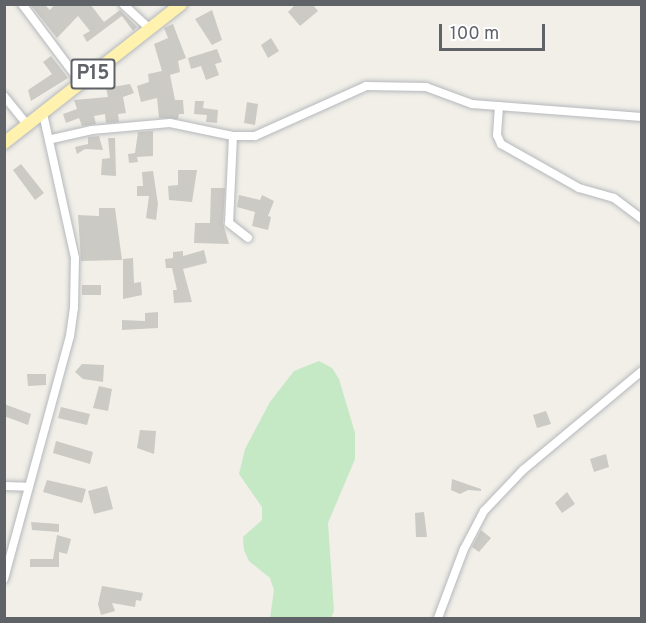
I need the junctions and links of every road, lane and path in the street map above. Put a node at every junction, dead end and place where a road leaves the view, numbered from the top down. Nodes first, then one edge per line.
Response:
1 (21, 4) edge
2 (123, 4) edge
3 (181, 4) edge
4 (152, 31) junction
5 (81, 83) junction
6 (4, 96) edge
7 (500, 106) junction
8 (43, 114) junction
9 (642, 117) edge
10 (28, 126) junction
11 (233, 136) junction
12 (52, 139) junction
13 (4, 143) edge
14 (642, 219) edge
15 (248, 238) dead end
16 (642, 371) edge
17 (4, 486) edge
18 (28, 487) junction
19 (4, 579) edge
20 (438, 618) edge

1 - 5 street
2 - 4 street
3 - 4 main road, P15
4 - 5 main road, P15
5 - 8 main road, P15
6 - 10 street
7 - 9 street
7 - 11 street
7 - 14 street
8 - 10 main road, P15
8 - 12 street
10 - 13 main road, P15
11 - 12 street
11 - 15 street
12 - 18 street
16 - 20 street
17 - 18 street
18 - 19 street

